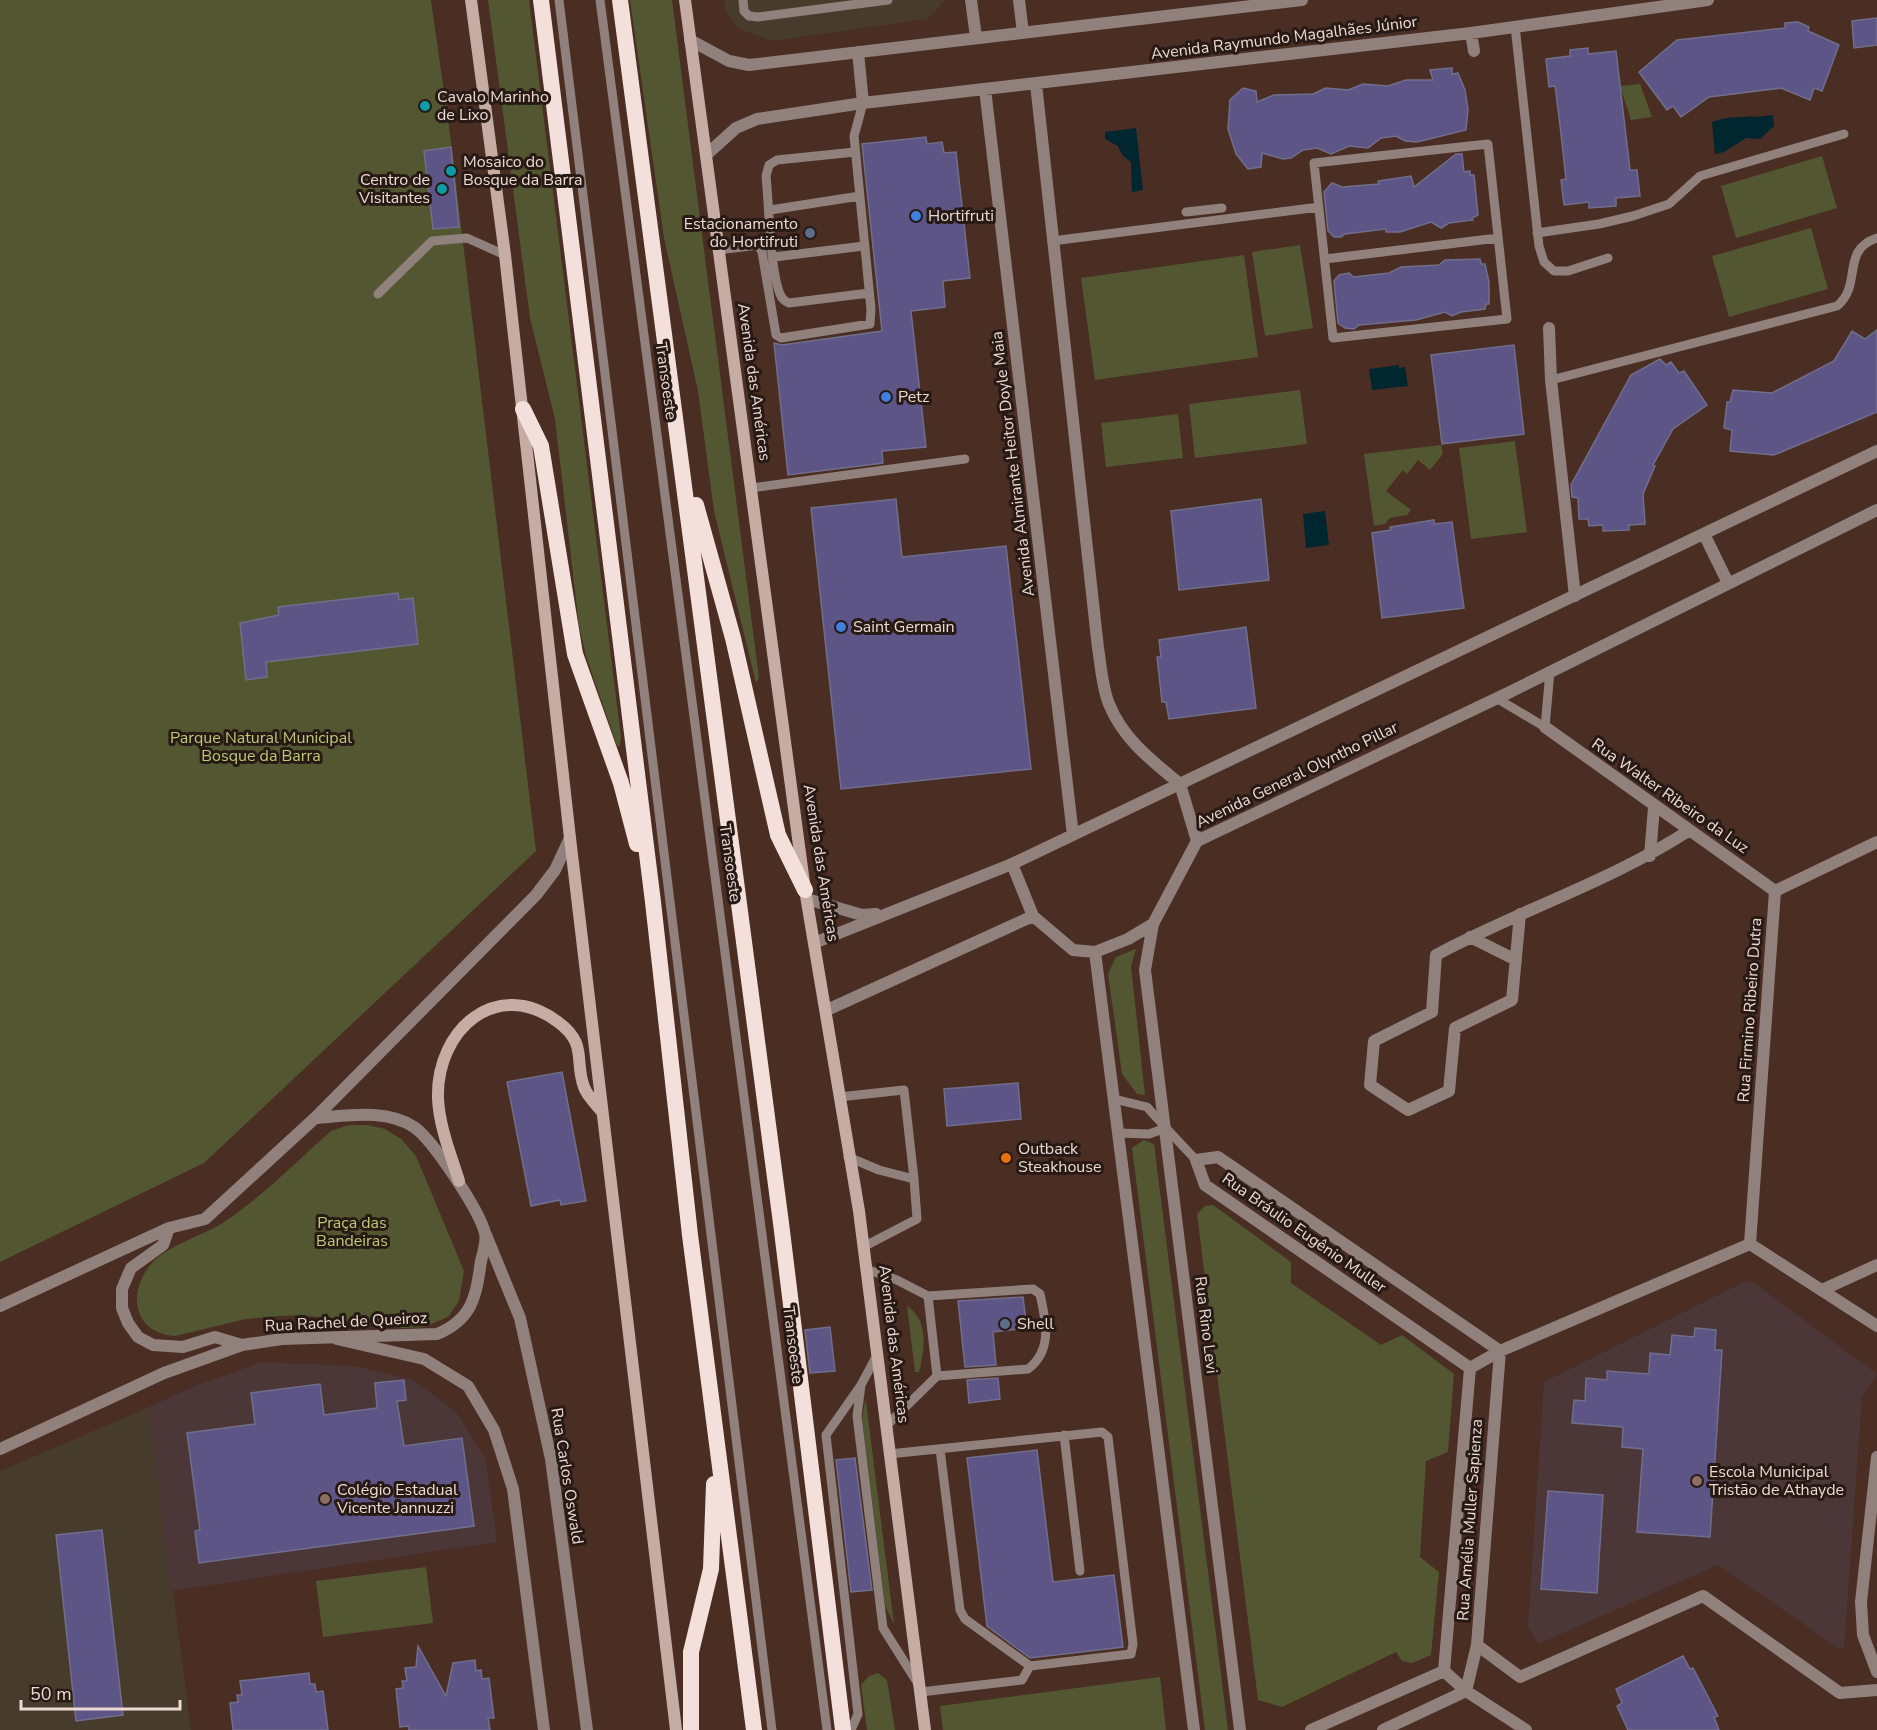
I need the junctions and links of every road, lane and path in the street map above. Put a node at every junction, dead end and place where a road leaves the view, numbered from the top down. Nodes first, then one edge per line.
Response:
1 (471, 0) edge
2 (541, 0) edge
3 (559, 0) edge
4 (600, 0) edge
5 (620, 0) edge
6 (685, 0) edge
7 (742, 0) edge
8 (888, 0) edge
9 (971, 0) edge
10 (1019, 0) edge
11 (1302, 0) edge
12 (1708, 0) edge
13 (1287, 1) edge
14 (1515, 26) junction
15 (1023, 33) junction
16 (1471, 33) junction
17 (976, 38) junction
18 (690, 40) junction
19 (1474, 51) dead end
20 (858, 52) junction
21 (1036, 84) junction
22 (985, 89) junction
23 (863, 104) junction
24 (1844, 134) dead end
25 (855, 152) junction
26 (706, 155) junction
27 (860, 196) junction
28 (1319, 207) junction
29 (1222, 208) dead end
30 (770, 210) junction
31 (1186, 213) dead end
32 (1537, 233) junction
33 (1498, 238) junction
34 (1877, 238) edge
35 (1052, 241) junction
36 (864, 246) junction
37 (718, 250) junction
38 (505, 255) junction
39 (774, 257) junction
40 (1608, 258) dead end
41 (1325, 259) junction
42 (869, 293) junction
43 (378, 294) dead end
44 (1549, 328) dead end
45 (664, 336) junction
46 (1551, 380) junction
47 (523, 409) junction
48 (1877, 451) edge
49 (965, 459) dead end
50 (751, 488) junction
51 (1877, 510) edge
52 (1704, 534) junction
53 (1728, 583) junction
54 (1575, 596) junction
55 (1550, 672) junction
56 (1496, 698) junction
57 (1545, 728) junction
58 (1180, 784) junction
59 (1654, 807) junction
60 (1690, 830) junction
61 (1073, 836) junction
62 (570, 838) junction
63 (1197, 841) junction
64 (1877, 842) edge
65 (1650, 855) junction
66 (1012, 864) junction
67 (1776, 891) junction
68 (806, 894) junction
69 (653, 902) junction
70 (890, 913) junction
71 (1520, 914) junction
72 (1033, 916) junction
73 (1153, 924) junction
74 (1470, 937) junction
75 (814, 943) junction
76 (1095, 952) junction
77 (1516, 960) junction
78 (827, 1010) junction
79 (839, 1097) junction
80 (1114, 1100) junction
81 (604, 1114) junction
82 (315, 1118) junction
83 (1166, 1128) junction
84 (1118, 1133) junction
85 (848, 1157) junction
86 (1196, 1160) junction
87 (914, 1179) junction
88 (459, 1181) junction
89 (169, 1228) junction
90 (486, 1235) junction
91 (1750, 1244) junction
92 (863, 1247) junction
93 (1877, 1265) edge
94 (866, 1269) junction
95 (1822, 1290) junction
96 (928, 1296) junction
97 (0, 1306) edge
98 (1877, 1326) edge
99 (330, 1338) junction
100 (242, 1345) junction
101 (1500, 1351) junction
102 (877, 1355) junction
103 (1470, 1368) junction
104 (937, 1376) junction
105 (861, 1385) junction
106 (886, 1426) junction
107 (1064, 1435) junction
108 (717, 1448) junction
109 (0, 1449) edge
110 (940, 1449) junction
111 (889, 1454) junction
112 (1877, 1457) edge
113 (1080, 1571) dead end
114 (1477, 1645) junction
115 (1030, 1666) junction
116 (1444, 1671) junction
117 (1877, 1672) edge
118 (920, 1688) junction
119 (1877, 1690) edge
120 (1466, 1691) junction
121 (544, 1730) edge
122 (586, 1730) edge
123 (676, 1730) edge
124 (691, 1730) edge
125 (754, 1730) edge
126 (772, 1730) edge
127 (827, 1730) edge
128 (843, 1730) edge
129 (851, 1730) edge
130 (926, 1730) edge
131 (1194, 1730) edge
132 (1240, 1730) edge
133 (1311, 1730) edge
134 (1383, 1730) edge
135 (1526, 1730) edge

1 - 38 main road
2 - 69 highway
3 - 126 lane
4 - 127 lane, Transoeste
5 - 45 highway
6 - 18 main road, Avenida das Américas
7 - 8 lane
9 - 17 street
10 - 15 street
11 - 13 street
12 - 14 street, Avenida Raymundo Magalhães Júnior
13 - 15 street
14 - 16 street, Avenida Raymundo Magalhães Júnior
14 - 32 lane
15 - 17 street
16 - 19 street
16 - 21 street, Avenida Raymundo Magalhães Júnior
17 - 20 street
18 - 20 street
18 - 26 main road, Avenida das Américas
20 - 23 street
21 - 22 street, Avenida Raymundo Magalhães Júnior
21 - 35 street
22 - 23 street, Avenida Raymundo Magalhães Júnior
22 - 61 street, Avenida Almirante Heitor Doyle Maia
23 - 25 lane
23 - 26 street, Avenida Raymundo Magalhães Júnior
24 - 32 lane
25 - 27 lane
25 - 30 lane
26 - 37 main road, Avenida das Américas
27 - 30 lane
27 - 36 lane
28 - 33 lane
28 - 35 lane
28 - 41 lane
29 - 31 lane
30 - 39 lane
32 - 40 lane
33 - 41 lane
33 - 41 lane
34 - 46 lane
35 - 58 street
36 - 39 lane
36 - 42 lane
37 - 42 lane
37 - 50 main road, Avenida das Américas
38 - 43 lane
38 - 47 main road
39 - 42 lane
44 - 46 street
45 - 68 highway
45 - 128 highway
46 - 54 street
47 - 62 main road
47 - 69 highway
48 - 52 street
49 - 50 lane
50 - 68 main road, Avenida das Américas
51 - 53 street, Avenida General Olyntho Pillar
52 - 53 street
52 - 54 street
53 - 55 street, Avenida General Olyntho Pillar
54 - 58 street
55 - 56 street, Avenida General Olyntho Pillar
55 - 57 lane
56 - 57 lane
56 - 63 street, Avenida General Olyntho Pillar
57 - 59 street, Rua Walter Ribeiro da Luz
58 - 61 street
58 - 63 street
59 - 60 street, Rua Walter Ribeiro da Luz
59 - 65 street
60 - 65 street
60 - 67 street, Rua Walter Ribeiro da Luz
61 - 66 street
62 - 81 main road
62 - 82 street
63 - 73 street, Avenida General Olyntho Pillar
64 - 67 street
65 - 71 street
66 - 70 street
66 - 72 street
67 - 91 street, Rua Firmino Ribeiro Dutra
68 - 70 street
68 - 75 main road, Avenida das Américas
69 - 108 highway
70 - 75 street
71 - 74 street
71 - 77 street
72 - 76 street
72 - 78 street
73 - 76 street
73 - 83 street, Rua Rino Levi
74 - 77 street
74 - 77 street
75 - 78 main road, Avenida das Américas
76 - 80 street
78 - 79 main road, Avenida das Américas
79 - 85 main road, Avenida das Américas
79 - 87 lane
80 - 83 lane
80 - 84 street
81 - 88 main road
81 - 123 main road
82 - 88 street
82 - 89 street
83 - 84 lane
83 - 86 lane
83 - 132 street, Rua Rino Levi
84 - 131 street
85 - 87 lane
85 - 92 main road, Avenida das Américas
86 - 101 street, Rua Bráulio Eugênio Muller
86 - 103 street, Rua Bráulio Eugênio Muller
87 - 92 lane
88 - 90 street
89 - 97 street
89 - 100 street
90 - 99 street, Rua Rachel de Queiroz
90 - 122 street, Rua Carlos Oswald
91 - 95 street
91 - 101 street
92 - 94 main road, Avenida das Américas
93 - 95 street
94 - 96 lane
94 - 102 main road, Avenida das Américas
95 - 98 street
96 - 104 lane
96 - 104 lane
99 - 100 street, Rua Rachel de Queiroz
99 - 121 street
100 - 109 street, Rua Rachel de Queiroz
101 - 103 street
101 - 114 street, Rua Amélia Muller Sapienza
102 - 105 lane
102 - 106 main road, Avenida das Américas
103 - 116 street, Rua Amélia Muller Sapienza
104 - 106 lane
105 - 118 lane
105 - 129 lane
106 - 111 main road, Avenida das Américas
107 - 110 lane
107 - 113 lane
107 - 115 lane
108 - 124 highway
108 - 125 highway
110 - 111 lane
110 - 115 lane
111 - 118 main road, Avenida das Américas
112 - 117 street
114 - 119 street
114 - 120 street, Rua Amélia Muller Sapienza
115 - 118 lane
116 - 120 street
116 - 133 street
118 - 130 main road, Avenida das Américas
120 - 134 street
120 - 135 street

